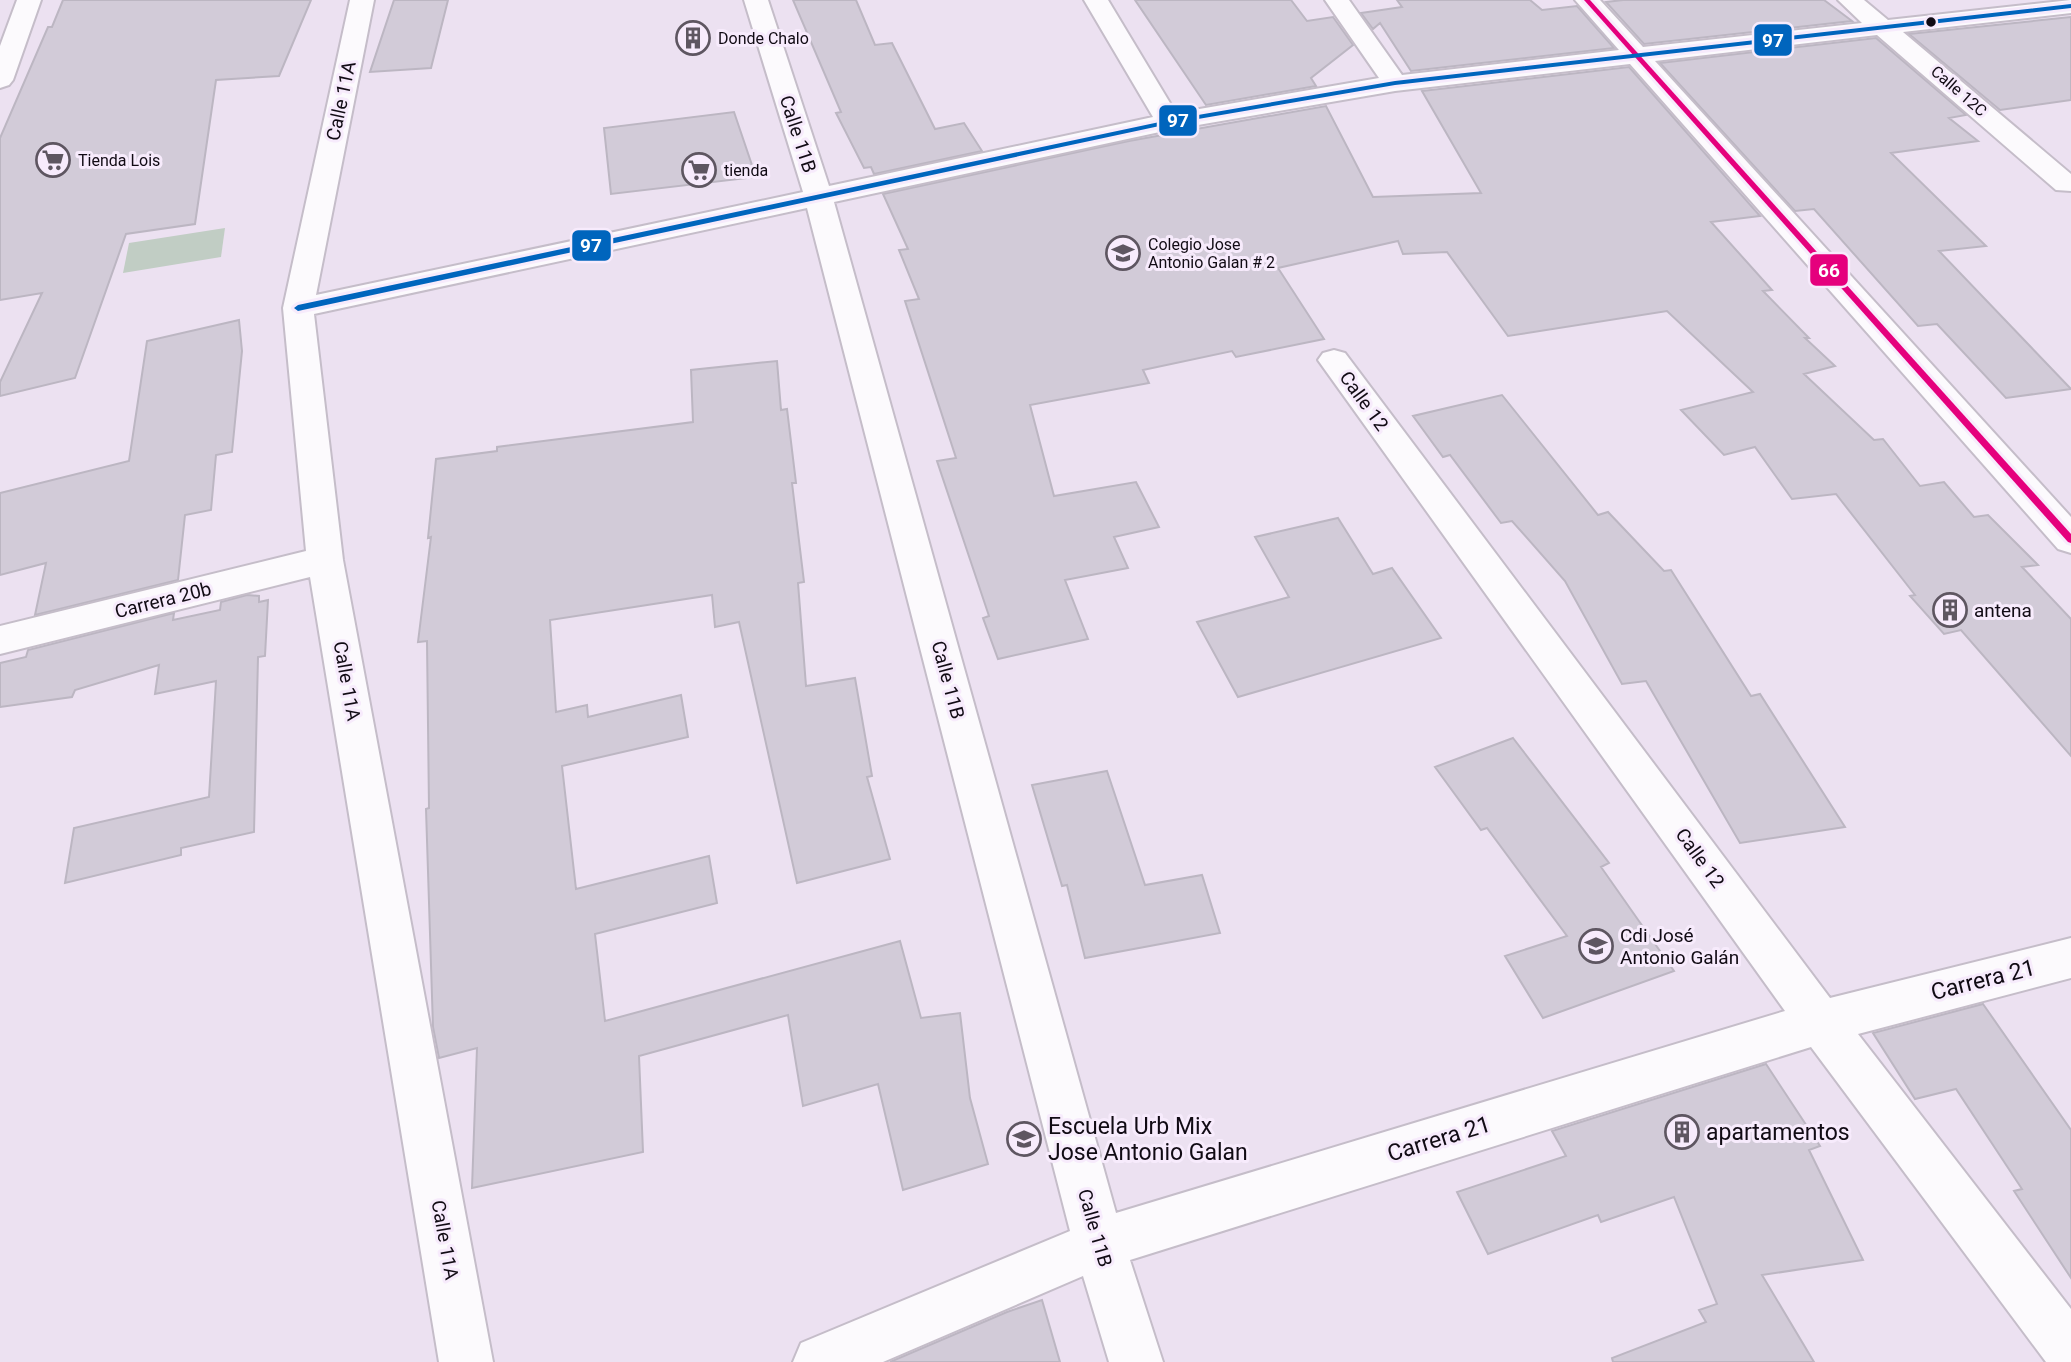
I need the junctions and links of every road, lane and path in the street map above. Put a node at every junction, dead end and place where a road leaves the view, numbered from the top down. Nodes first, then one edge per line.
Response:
1 (29, 0) edge
2 (362, 0) edge
3 (756, 0) edge
4 (1096, 0) edge
5 (1337, 0) edge
6 (1587, 0) edge
7 (1850, 0) edge
8 (2071, 6) edge
9 (1886, 29) junction
10 (1640, 57) junction
11 (0, 80) edge
12 (1395, 83) junction
13 (1169, 122) junction
14 (2066, 184) dead end
15 (819, 198) junction
16 (298, 308) junction
17 (1334, 360) dead end
18 (2071, 540) edge
19 (325, 560) junction
20 (0, 640) edge
21 (2071, 958) edge
22 (1820, 1022) junction
23 (1099, 1244) junction
24 (2071, 1352) edge
25 (466, 1362) edge
26 (820, 1362) edge
27 (1136, 1362) edge

1 - 11 street
2 - 16 street, Calle 11A
3 - 15 street, Calle 11B
4 - 13 street
5 - 12 street
6 - 10 street
7 - 9 street, Calle 12C
8 - 9 street
9 - 10 street
9 - 14 street, Calle 12C
10 - 12 street
10 - 18 street
12 - 13 street
13 - 15 street
15 - 16 street
15 - 23 street, Calle 11B
16 - 19 street, Calle 11A
17 - 22 street, Calle 12
19 - 20 street, Carrera 20b
19 - 25 street, Calle 11A
21 - 22 street, Carrera 21
22 - 23 street, Carrera 21
22 - 24 street, Calle 12
23 - 26 street, Carrera 21
23 - 27 street, Calle 11B

